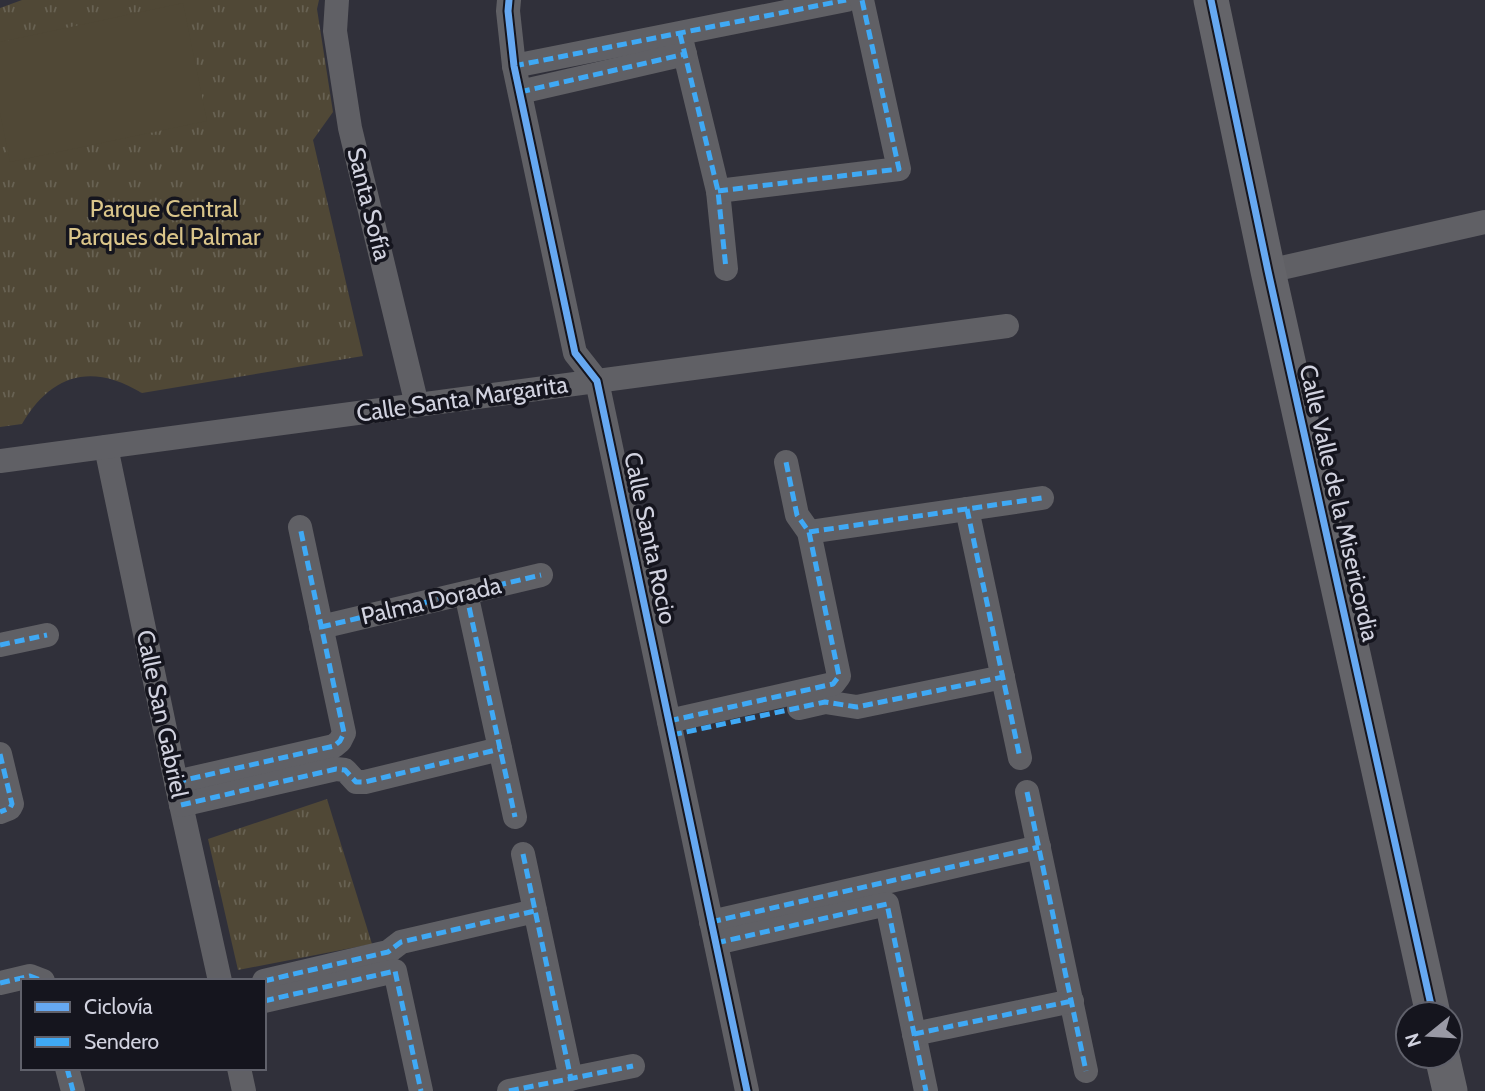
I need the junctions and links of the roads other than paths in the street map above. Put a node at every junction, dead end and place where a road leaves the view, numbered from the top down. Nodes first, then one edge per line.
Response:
1 (337, 0) edge
2 (509, 0) edge
3 (846, 0) edge
4 (862, 0) edge
5 (1211, 0) edge
6 (682, 44) junction
7 (514, 66) junction
8 (520, 92) junction
9 (718, 191) junction
10 (1485, 222) edge
11 (726, 269) dead end
12 (1268, 271) junction
13 (1007, 326) dead end
14 (597, 381) junction
15 (417, 405) junction
16 (106, 447) junction
17 (0, 461) edge
18 (786, 462) dead end
19 (1042, 498) dead end
20 (967, 509) junction
21 (300, 527) dead end
22 (809, 532) junction
23 (541, 575) dead end
24 (466, 593) junction
25 (321, 626) junction
26 (47, 635) dead end
27 (0, 645) edge
28 (1003, 677) junction
29 (670, 728) junction
30 (500, 748) junction
31 (0, 754) edge
32 (1020, 758) dead end
33 (1027, 792) dead end
34 (178, 794) junction
35 (5, 810) edge
36 (515, 817) dead end
37 (1039, 848) junction
38 (523, 854) dead end
39 (535, 911) junction
40 (714, 932) junction
41 (39, 979) edge
42 (220, 979) edge
43 (266, 981) edge
44 (0, 983) edge
45 (1430, 1000) edge
46 (1072, 1001) junction
47 (266, 1002) edge
48 (914, 1034) junction
49 (633, 1066) dead end
50 (68, 1070) edge
51 (239, 1070) edge
52 (1445, 1070) edge
53 (1086, 1071) dead end
54 (571, 1079) junction
55 (73, 1091) edge
56 (244, 1091) edge
57 (421, 1091) edge
58 (509, 1091) edge
59 (747, 1091) edge
60 (926, 1091) edge
61 (1450, 1091) edge

1 - 15 street, Santa Sofía
2 - 7 street, Calle Santa Rocio
3 - 6 street
4 - 9 street
5 - 12 street, Calle Valle de la Misericordia
6 - 7 street
6 - 8 street
6 - 9 street
7 - 8 street, Calle Santa Rocio
8 - 14 street, Calle Santa Rocio
9 - 11 street
10 - 12 street
12 - 45 street, Calle Valle de la Misericordia
13 - 14 street, Calle Santa Margarita
14 - 15 street, Calle Santa Margarita
14 - 29 street, Calle Santa Rocio
15 - 16 street, Calle Santa Margarita
16 - 17 street, Calle Santa Margarita
16 - 34 street, Calle San Gabriel
18 - 22 street
19 - 20 street
20 - 22 street
20 - 28 street
21 - 25 street
22 - 29 street
23 - 24 street, Palma Dorada
24 - 25 street, Palma Dorada
24 - 30 street
25 - 34 street
26 - 27 street
28 - 29 street
28 - 32 street
29 - 40 street, Calle Santa Rocio
30 - 34 street
30 - 36 street
31 - 35 street
33 - 37 street
34 - 42 street, Calle San Gabriel
37 - 40 street
37 - 46 street
38 - 39 street
39 - 43 street
39 - 54 street
40 - 48 street
40 - 59 street, Calle Santa Rocio
41 - 44 street
46 - 48 street
46 - 53 street
47 - 57 street
48 - 60 street
49 - 54 street
50 - 55 street
51 - 56 street
52 - 61 street
54 - 58 street

